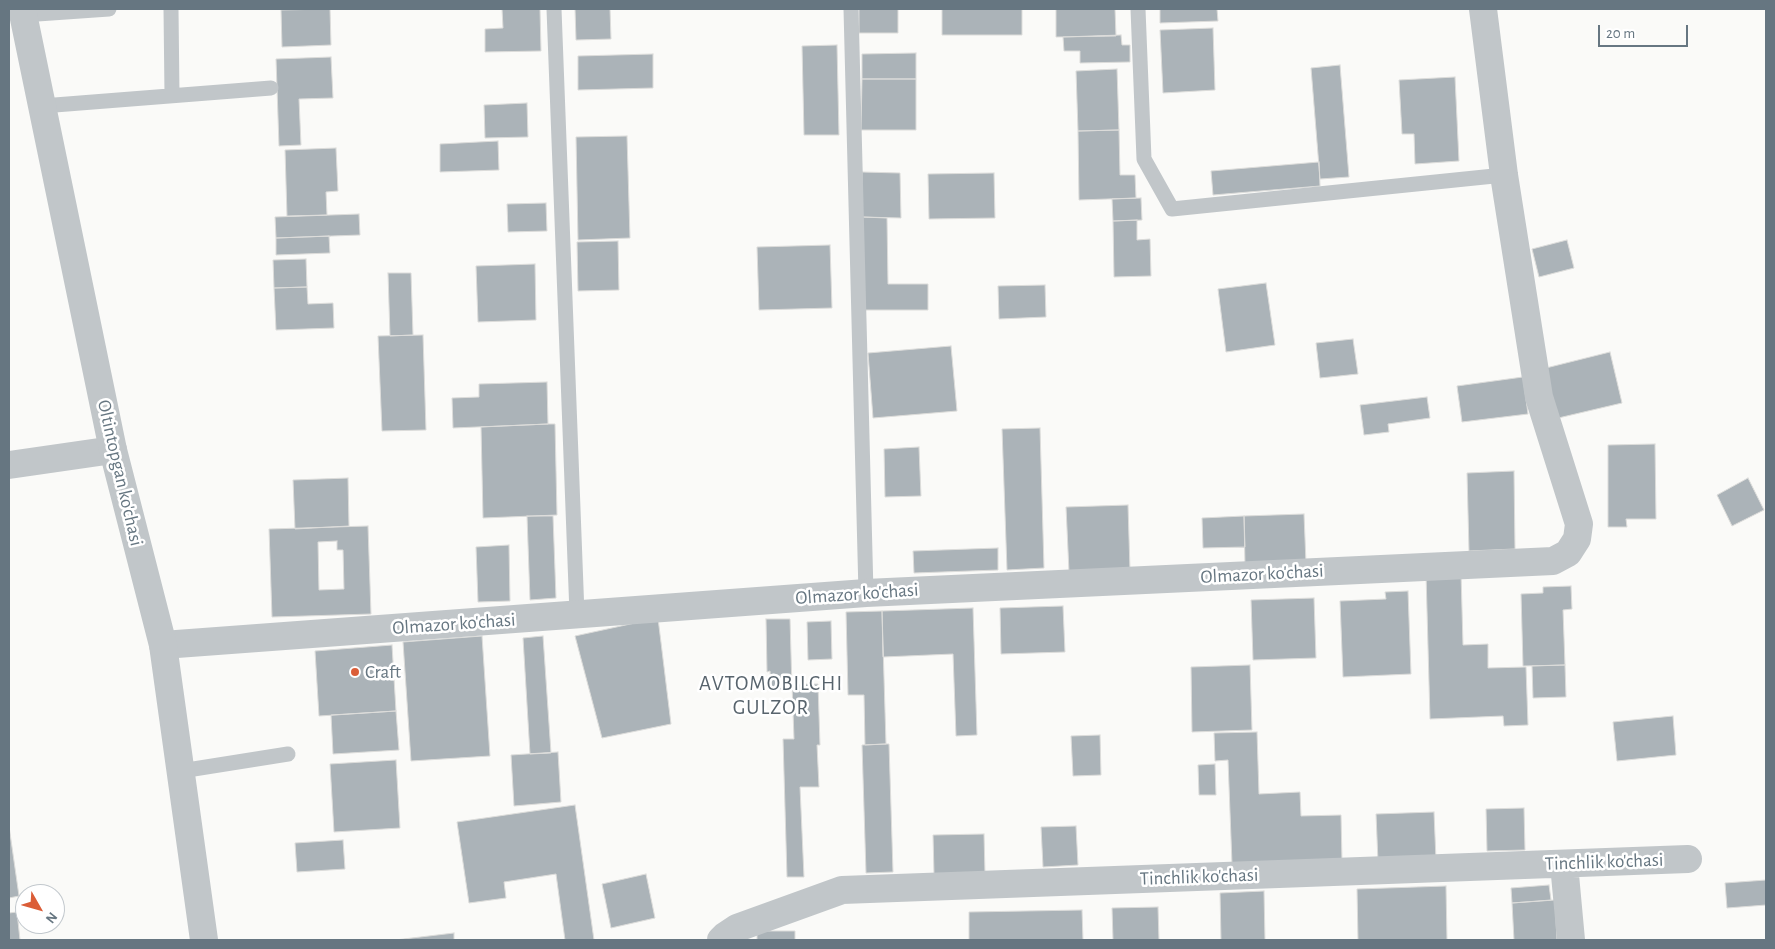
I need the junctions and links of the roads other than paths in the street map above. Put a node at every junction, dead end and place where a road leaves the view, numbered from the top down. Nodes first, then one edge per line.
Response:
1 (109, 9) edge
2 (170, 9) edge
3 (554, 9) edge
4 (851, 9) edge
5 (1138, 9) edge
6 (1482, 9) edge
7 (22, 12) edge
8 (271, 88) dead end
9 (172, 95) junction
10 (42, 106) junction
11 (1504, 175) junction
12 (113, 450) junction
13 (9, 465) edge
14 (866, 593) junction
15 (577, 614) junction
16 (163, 645) junction
17 (288, 754) dead end
18 (181, 771) junction
19 (1688, 859) dead end
20 (1564, 864) junction
21 (204, 940) edge
22 (721, 940) edge
23 (1571, 940) edge

1 - 7 lane
2 - 9 lane
3 - 15 lane
4 - 14 lane
5 - 11 lane
6 - 11 street
7 - 10 street, Oltintopgan ko'chasi
8 - 9 lane
9 - 10 lane
10 - 12 street, Oltintopgan ko'chasi
11 - 14 street, Olmazor ko'chasi
12 - 13 street
12 - 16 street, Oltintopgan ko'chasi
14 - 15 street, Olmazor ko'chasi
15 - 16 street, Olmazor ko'chasi
16 - 18 street, Oltintopgan ko'chasi
17 - 18 lane
18 - 21 street, Oltintopgan ko'chasi
19 - 20 street, Tinchlik ko'chasi
20 - 22 street, Tinchlik ko'chasi
20 - 23 street

